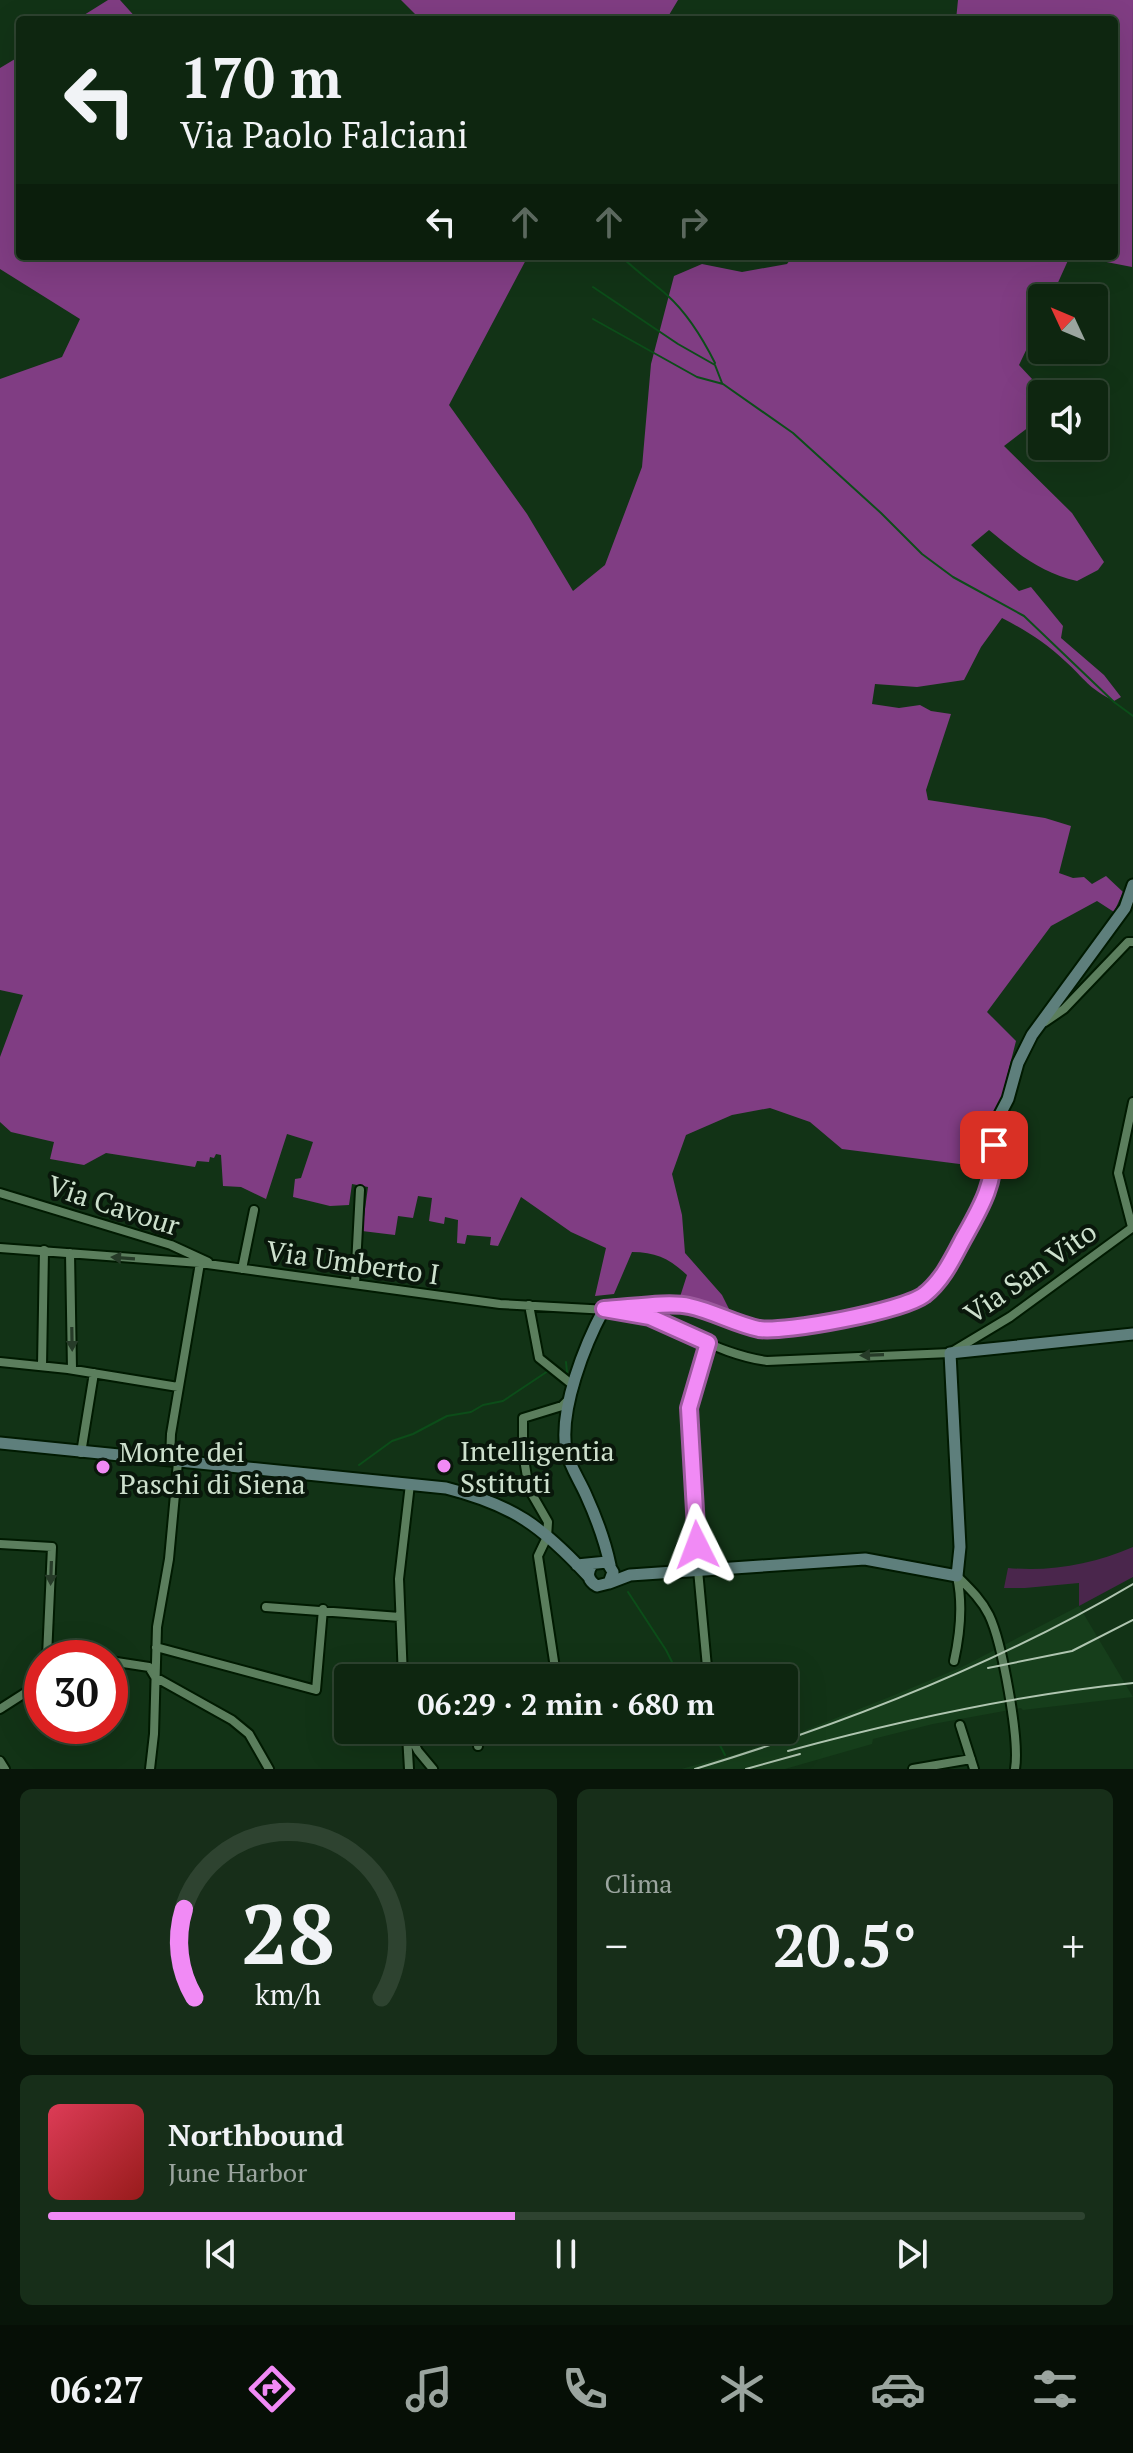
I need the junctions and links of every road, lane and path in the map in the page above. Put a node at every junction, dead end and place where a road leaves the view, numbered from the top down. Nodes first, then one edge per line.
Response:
1 (1133, 885) edge
2 (1133, 942) edge
3 (1038, 1027) junction
4 (1133, 1102) edge
5 (360, 1190) dead end
6 (0, 1193) edge
7 (254, 1210) dead end
8 (1133, 1226) edge
9 (0, 1248) edge
10 (44, 1250) junction
11 (70, 1253) junction
12 (200, 1263) junction
13 (213, 1265) junction
14 (242, 1269) junction
15 (355, 1284) junction
16 (529, 1305) junction
17 (604, 1309) junction
18 (1133, 1334) edge
19 (708, 1343) junction
20 (950, 1353) junction
21 (0, 1362) edge
22 (42, 1366) junction
23 (72, 1369) junction
24 (94, 1373) junction
25 (574, 1386) junction
26 (178, 1387) junction
27 (569, 1399) junction
28 (0, 1443) edge
29 (81, 1453) junction
30 (174, 1461) junction
31 (410, 1484) junction
32 (547, 1537) junction
33 (0, 1544) edge
34 (606, 1549) junction
35 (611, 1566) junction
36 (592, 1568) junction
37 (698, 1570) junction
38 (630, 1575) junction
39 (957, 1576) junction
40 (609, 1583) junction
41 (266, 1607) dead end
42 (323, 1609) junction
43 (400, 1617) junction
44 (48, 1640) edge
45 (156, 1647) junction
46 (954, 1661) dead end
47 (128, 1664) edge
48 (402, 1664) edge
49 (554, 1664) edge
50 (707, 1664) edge
51 (155, 1677) junction
52 (24, 1694) edge
53 (0, 1709) edge
54 (960, 1725) dead end
55 (971, 1759) junction
56 (0, 1761) edge
57 (429, 1767) edge
58 (5, 1769) edge
59 (150, 1769) edge
60 (269, 1769) edge
61 (409, 1769) edge
62 (913, 1769) edge
63 (974, 1769) edge
64 (1015, 1769) edge

1 - 3 street
2 - 3 street
3 - 17 street
4 - 8 street
5 - 15 street
6 - 13 street, Via Cavour
7 - 14 street
8 - 20 street, Via San Vito
9 - 10 street, Via Umberto I
10 - 11 street, Via Umberto I
10 - 22 street
12 -> 11 street, Via Umberto I
11 -> 23 street
12 - 13 street, Via Umberto I
12 - 26 street
13 - 14 street, Via Umberto I
14 - 15 street, Via Umberto I
15 - 16 street, Via Umberto I
16 - 17 street, Via Umberto I
16 - 25 street
17 - 19 street, Via Umberto I
17 - 25 street
18 - 20 street
20 -> 19 street, Via Umberto I
19 - 37 street
20 - 39 street
21 - 22 street
22 - 23 street
23 - 24 street
24 - 26 street
24 - 29 street
25 - 27 street
26 - 30 street
27 - 32 street
27 - 34 street
28 - 29 street
29 - 30 street
30 - 31 street
30 - 45 street
31 - 32 street
31 - 43 street
32 - 36 street
32 - 49 street
33 -> 44 street
34 - 35 street
34 - 36 street
35 - 36 street
35 - 38 street
35 - 40 street
36 - 40 street
37 - 38 street
37 - 39 street
37 - 50 street
38 - 40 street
39 - 46 street
39 - 64 street
41 - 42 street
42 - 43 street
42 - 45 street
43 - 48 street
45 - 51 street
47 - 51 street
51 - 59 street
51 - 60 street
52 - 53 street
54 - 55 street
55 - 62 street
55 - 63 street
56 - 58 street
57 - 61 street

